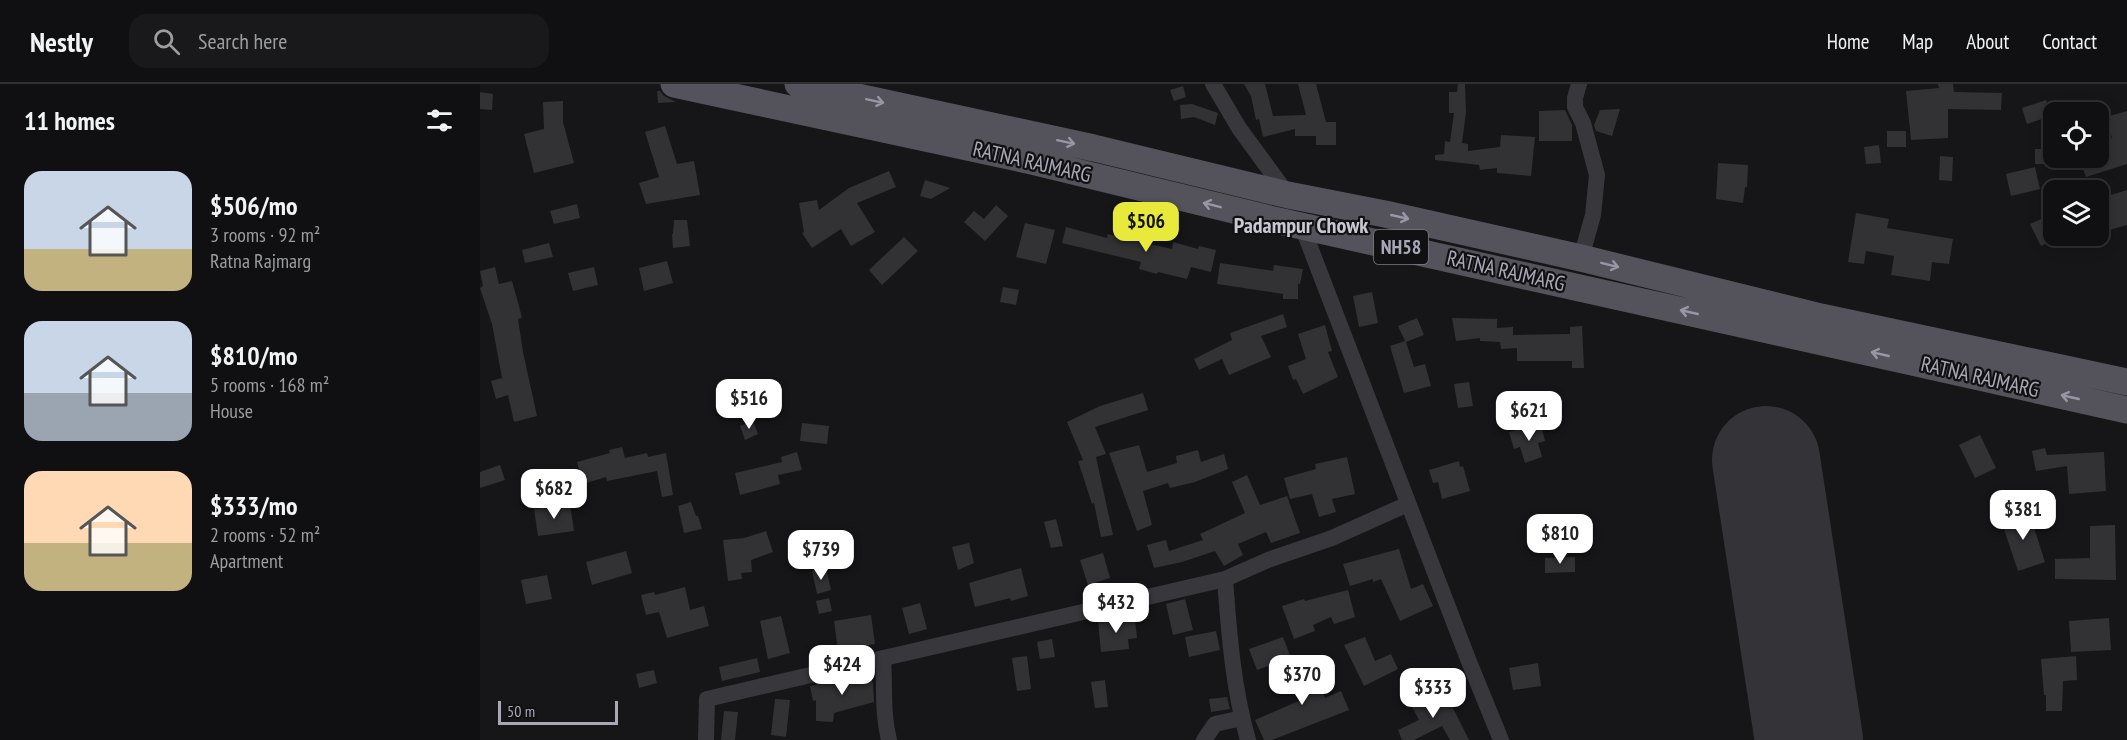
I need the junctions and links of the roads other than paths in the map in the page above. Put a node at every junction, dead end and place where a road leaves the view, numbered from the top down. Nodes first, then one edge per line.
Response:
1 (674, 84) edge
2 (798, 84) edge
3 (1213, 84) edge
4 (1579, 84) edge
5 (1288, 195) junction
6 (1301, 225) junction
7 (1581, 258) junction
8 (2127, 382) edge
9 (2127, 410) edge
10 (1408, 504) junction
11 (1225, 579) junction
12 (884, 658) junction
13 (1242, 718) junction
14 (706, 740) edge
15 (889, 740) edge
16 (1204, 740) edge
17 (1248, 740) edge
18 (1501, 740) edge

6 -> 1 main road, RATNA RAJMARG / NH58
2 -> 5 main road, RATNA RAJMARG / NH58
3 - 5 street
4 - 7 street
5 - 6 street
5 -> 7 main road, RATNA RAJMARG / NH58
9 -> 6 main road, RATNA RAJMARG / NH58
6 - 10 street
7 -> 8 main road, RATNA RAJMARG / NH58
10 - 11 street
10 - 18 street
11 - 12 street
11 - 13 street
12 - 14 street
12 - 15 street
13 - 16 street
13 - 17 street

